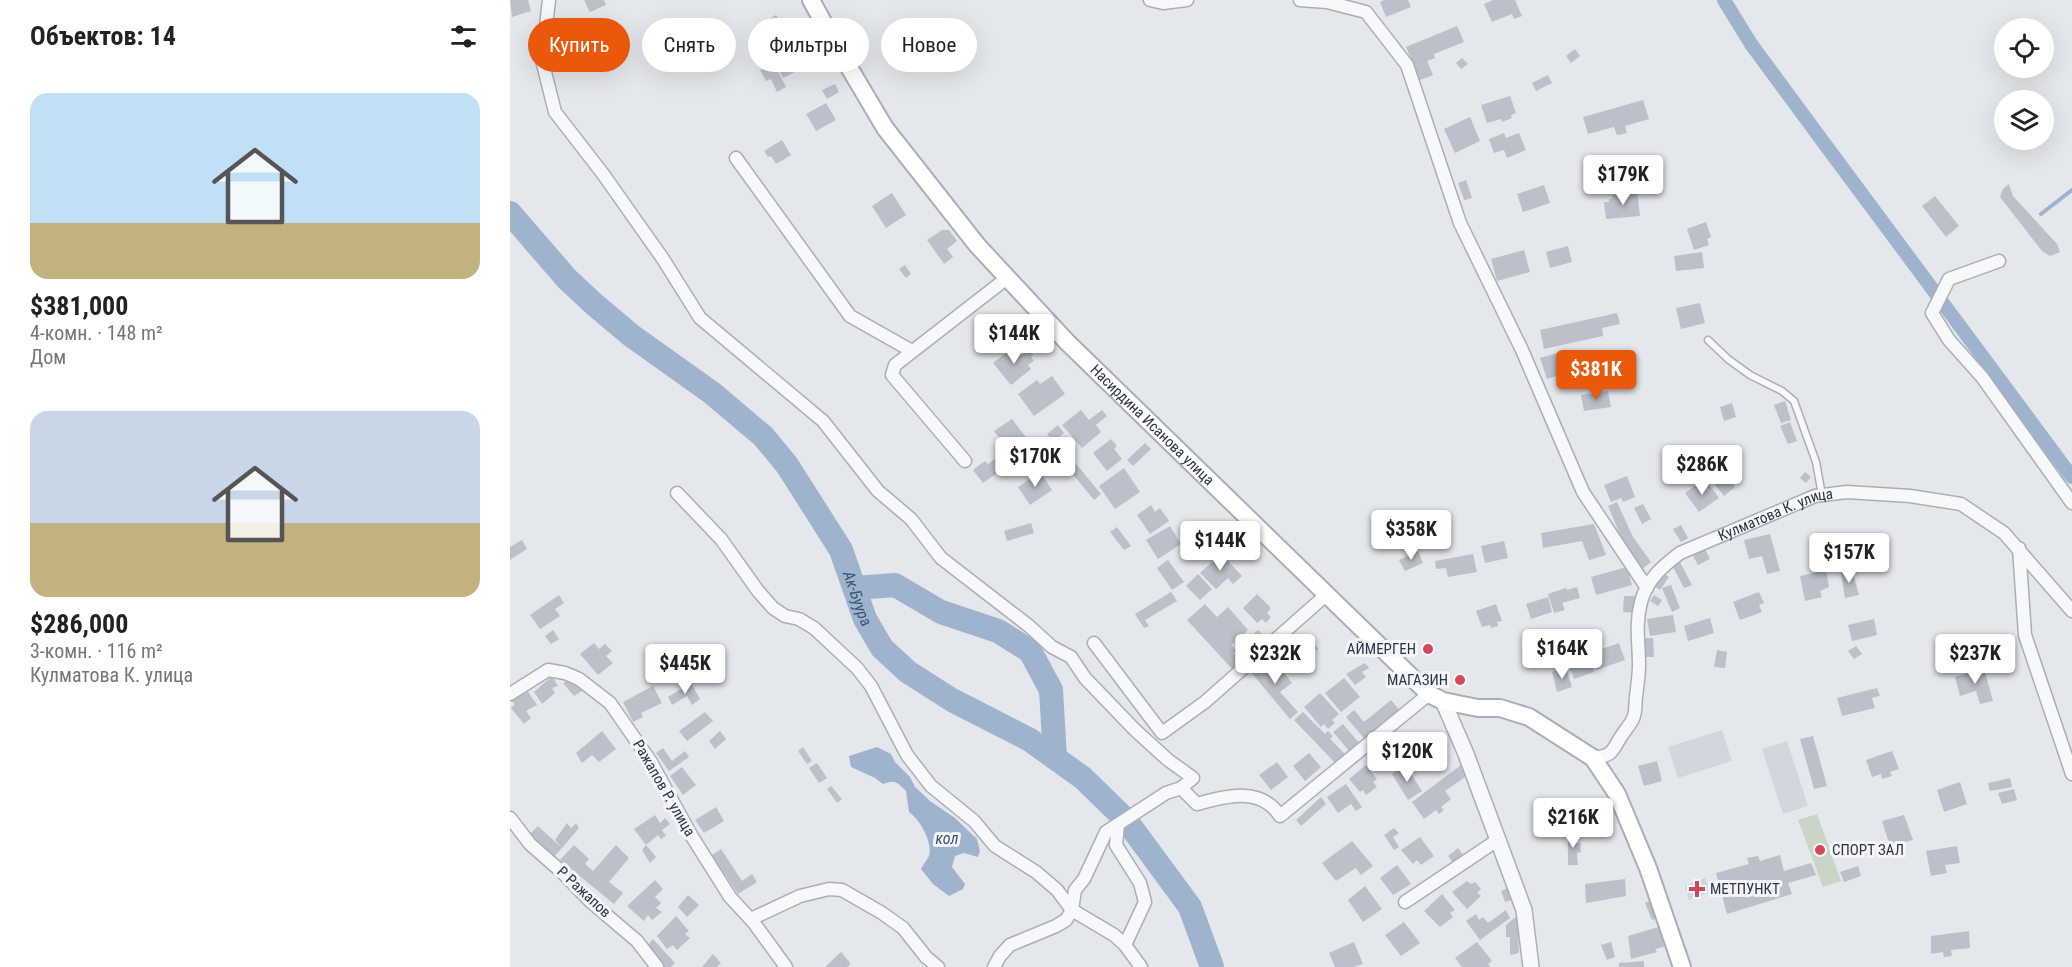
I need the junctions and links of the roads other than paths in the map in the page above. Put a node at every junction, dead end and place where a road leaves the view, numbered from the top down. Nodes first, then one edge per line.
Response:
1 (549, 0) edge
2 (811, 0) edge
3 (1150, 0) edge
4 (1187, 0) edge
5 (1300, 0) edge
6 (1360, 5) edge
7 (736, 158) dead end
8 (1999, 261) dead end
9 (1007, 278) junction
10 (1708, 340) dead end
11 (912, 351) junction
12 (965, 461) dead end
13 (677, 493) dead end
14 (1822, 495) junction
15 (2072, 503) edge
16 (2019, 548) junction
17 (1647, 588) junction
18 (1326, 595) junction
19 (2072, 611) edge
20 (1094, 643) dead end
21 (510, 693) edge
22 (1436, 698) junction
23 (1593, 758) junction
24 (2072, 774) edge
25 (1181, 788) junction
26 (510, 818) edge
27 (1118, 825) junction
28 (1498, 839) junction
29 (1405, 902) dead end
30 (1072, 910) junction
31 (751, 919) junction
32 (1125, 945) junction
33 (657, 967) edge
34 (786, 967) edge
35 (938, 967) edge
36 (994, 967) edge
37 (1141, 967) edge
38 (1531, 967) edge
39 (1682, 967) edge

1 - 25 street
2 - 9 main road, Насирдина Исанова улица
3 - 4 street
5 - 6 street
6 - 17 street
7 - 11 street
8 - 15 street
9 - 11 street
9 - 18 main road, Насирдина Исанова улица
10 - 14 lane
11 - 12 street
13 - 30 street
14 - 16 street, Кулматова К. улица
14 - 17 street, Кулматова К. улица
16 - 19 street, Кулматова К. улица
16 - 24 street
17 - 23 street, Кулматова К. улица
18 - 20 street
18 - 22 main road, Насирдина Исанова улица
21 - 31 street, Ражапов Р. улица
22 - 23 main road
22 - 25 street
22 - 28 street
23 - 39 main road
25 - 27 street
26 - 33 street, Р Ражапов
27 - 30 street
27 - 32 street
28 - 29 street
28 - 38 street
30 - 32 street
30 - 36 street
31 - 34 street, Ражапов Р. улица
31 - 35 street
32 - 37 street

